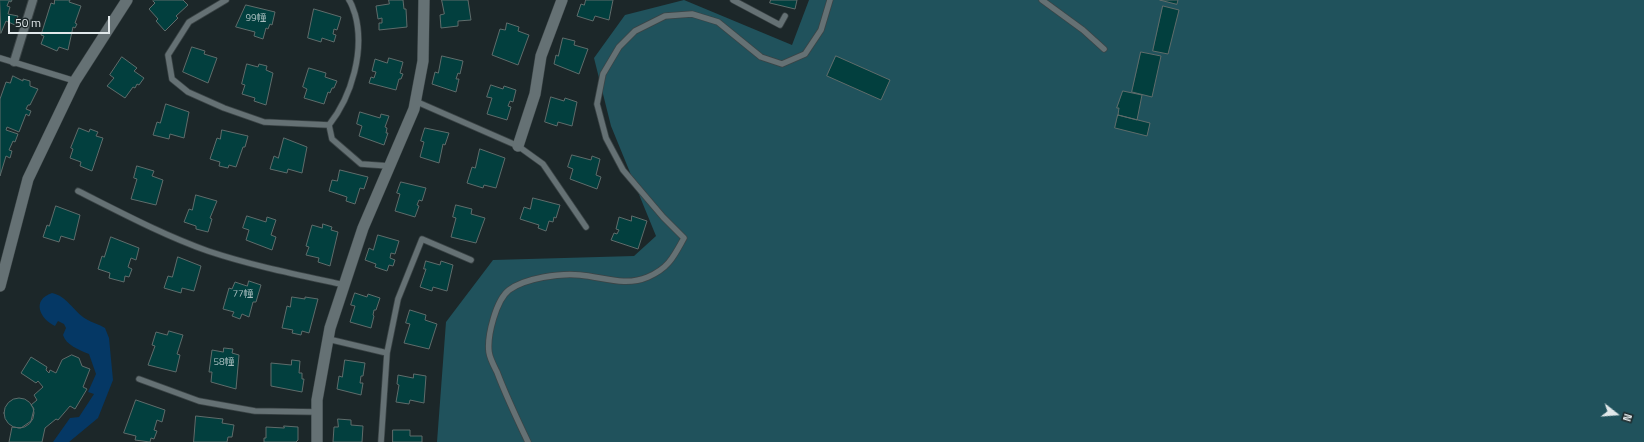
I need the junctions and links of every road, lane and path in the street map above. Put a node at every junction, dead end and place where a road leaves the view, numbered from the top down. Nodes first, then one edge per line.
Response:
1 (33, 0) edge
2 (127, 0) edge
3 (226, 0) edge
4 (349, 0) edge
5 (424, 0) edge
6 (562, 0) edge
7 (733, 0) edge
8 (830, 0) edge
9 (1042, 0) edge
10 (785, 16) dead end
11 (1104, 49) dead end
12 (0, 58) edge
13 (14, 62) junction
14 (75, 81) junction
15 (415, 101) junction
16 (329, 125) junction
17 (518, 146) junction
18 (389, 166) junction
19 (78, 191) dead end
20 (586, 227) dead end
21 (471, 260) dead end
22 (345, 285) junction
23 (0, 286) edge
24 (328, 339) junction
25 (387, 353) junction
26 (139, 379) dead end
27 (317, 412) junction
28 (317, 442) edge
29 (381, 442) edge
30 (528, 442) edge

1 - 13 street
2 - 14 street
3 - 16 lane
4 - 16 lane
5 - 15 street
6 - 17 street
7 - 10 lane
8 - 30 lane
9 - 11 lane
12 - 13 lane
13 - 14 lane
14 - 23 street
15 - 17 lane
15 - 18 street
16 - 18 lane
17 - 20 lane
18 - 22 street
19 - 22 lane
21 - 25 lane
22 - 24 street
24 - 25 lane
24 - 27 street
25 - 29 lane
26 - 27 lane
27 - 28 street

